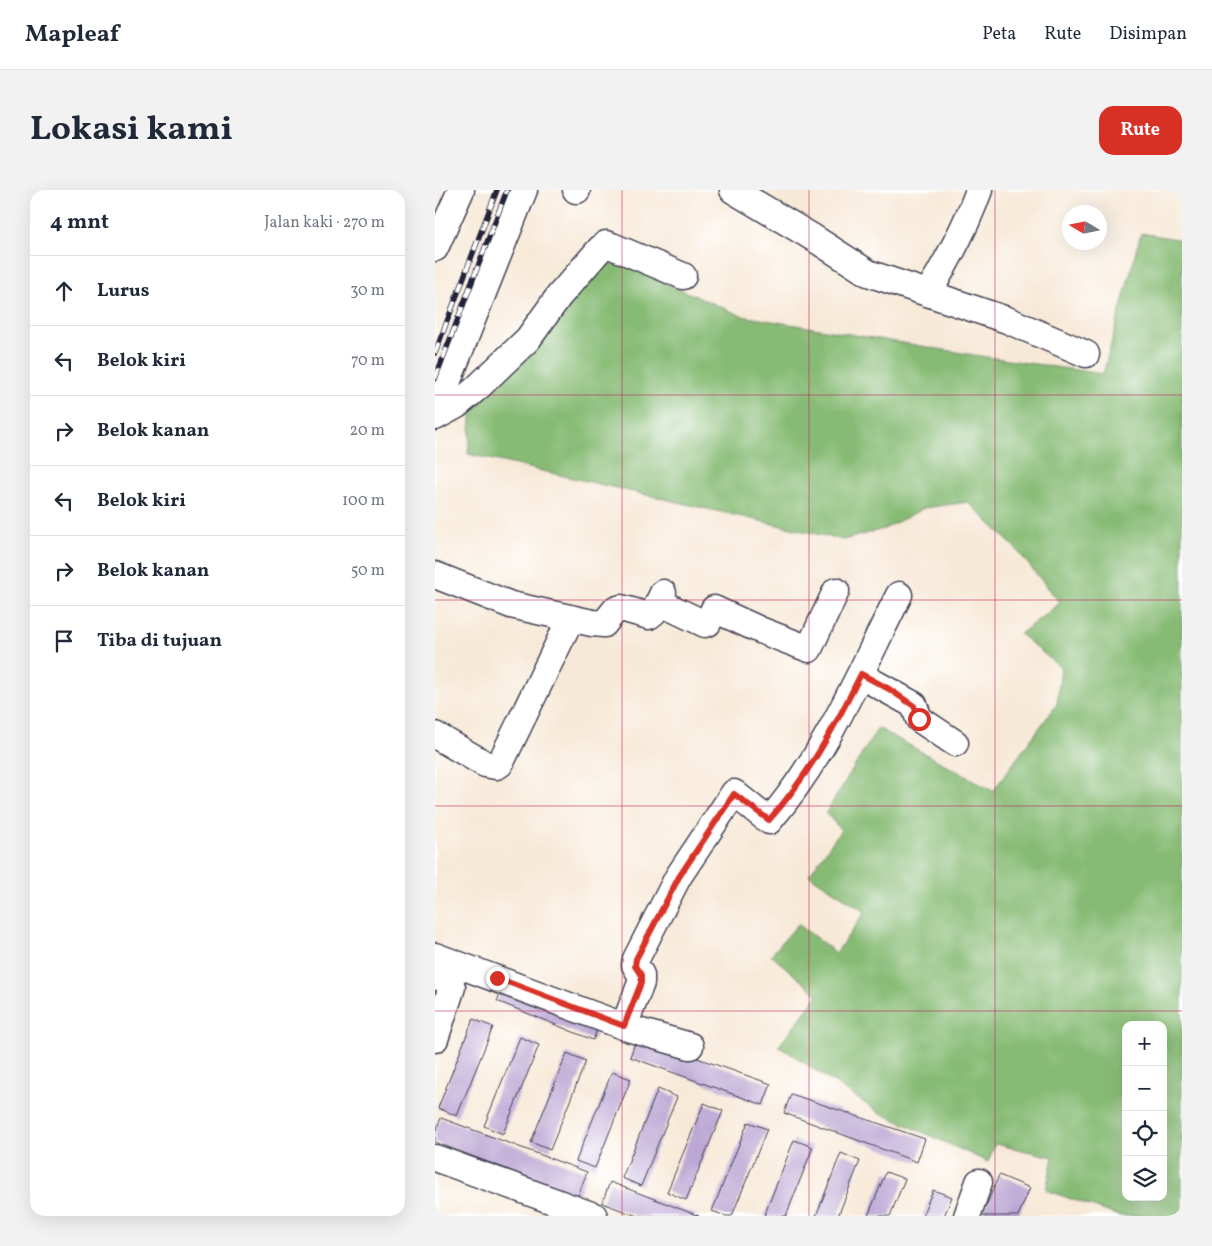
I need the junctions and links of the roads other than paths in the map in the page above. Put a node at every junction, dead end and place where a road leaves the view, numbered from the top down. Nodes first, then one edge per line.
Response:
1 (461, 190) edge
2 (525, 190) edge
3 (733, 190) edge
4 (979, 190) edge
5 (435, 248) edge
6 (683, 276) dead end
7 (928, 293) junction
8 (1086, 354) dead end
9 (435, 412) edge
10 (435, 417) edge
11 (435, 575) edge
12 (836, 591) dead end
13 (899, 595) dead end
14 (571, 618) junction
15 (861, 674) junction
16 (435, 735) edge
17 (955, 743) dead end
18 (435, 956) edge
19 (435, 976) edge
20 (624, 1026) junction
21 (435, 1039) edge
22 (690, 1046) dead end
23 (435, 1158) edge
24 (979, 1182) dead end
25 (594, 1216) edge
26 (967, 1216) edge

1 - 5 street
2 - 9 street
3 - 7 street
4 - 7 street
6 - 10 street
7 - 8 street
11 - 14 street
12 - 14 street
13 - 15 street
14 - 16 street
15 - 17 street
15 - 20 street
18 - 20 street
19 - 21 street
20 - 22 street
23 - 25 street
24 - 26 street

